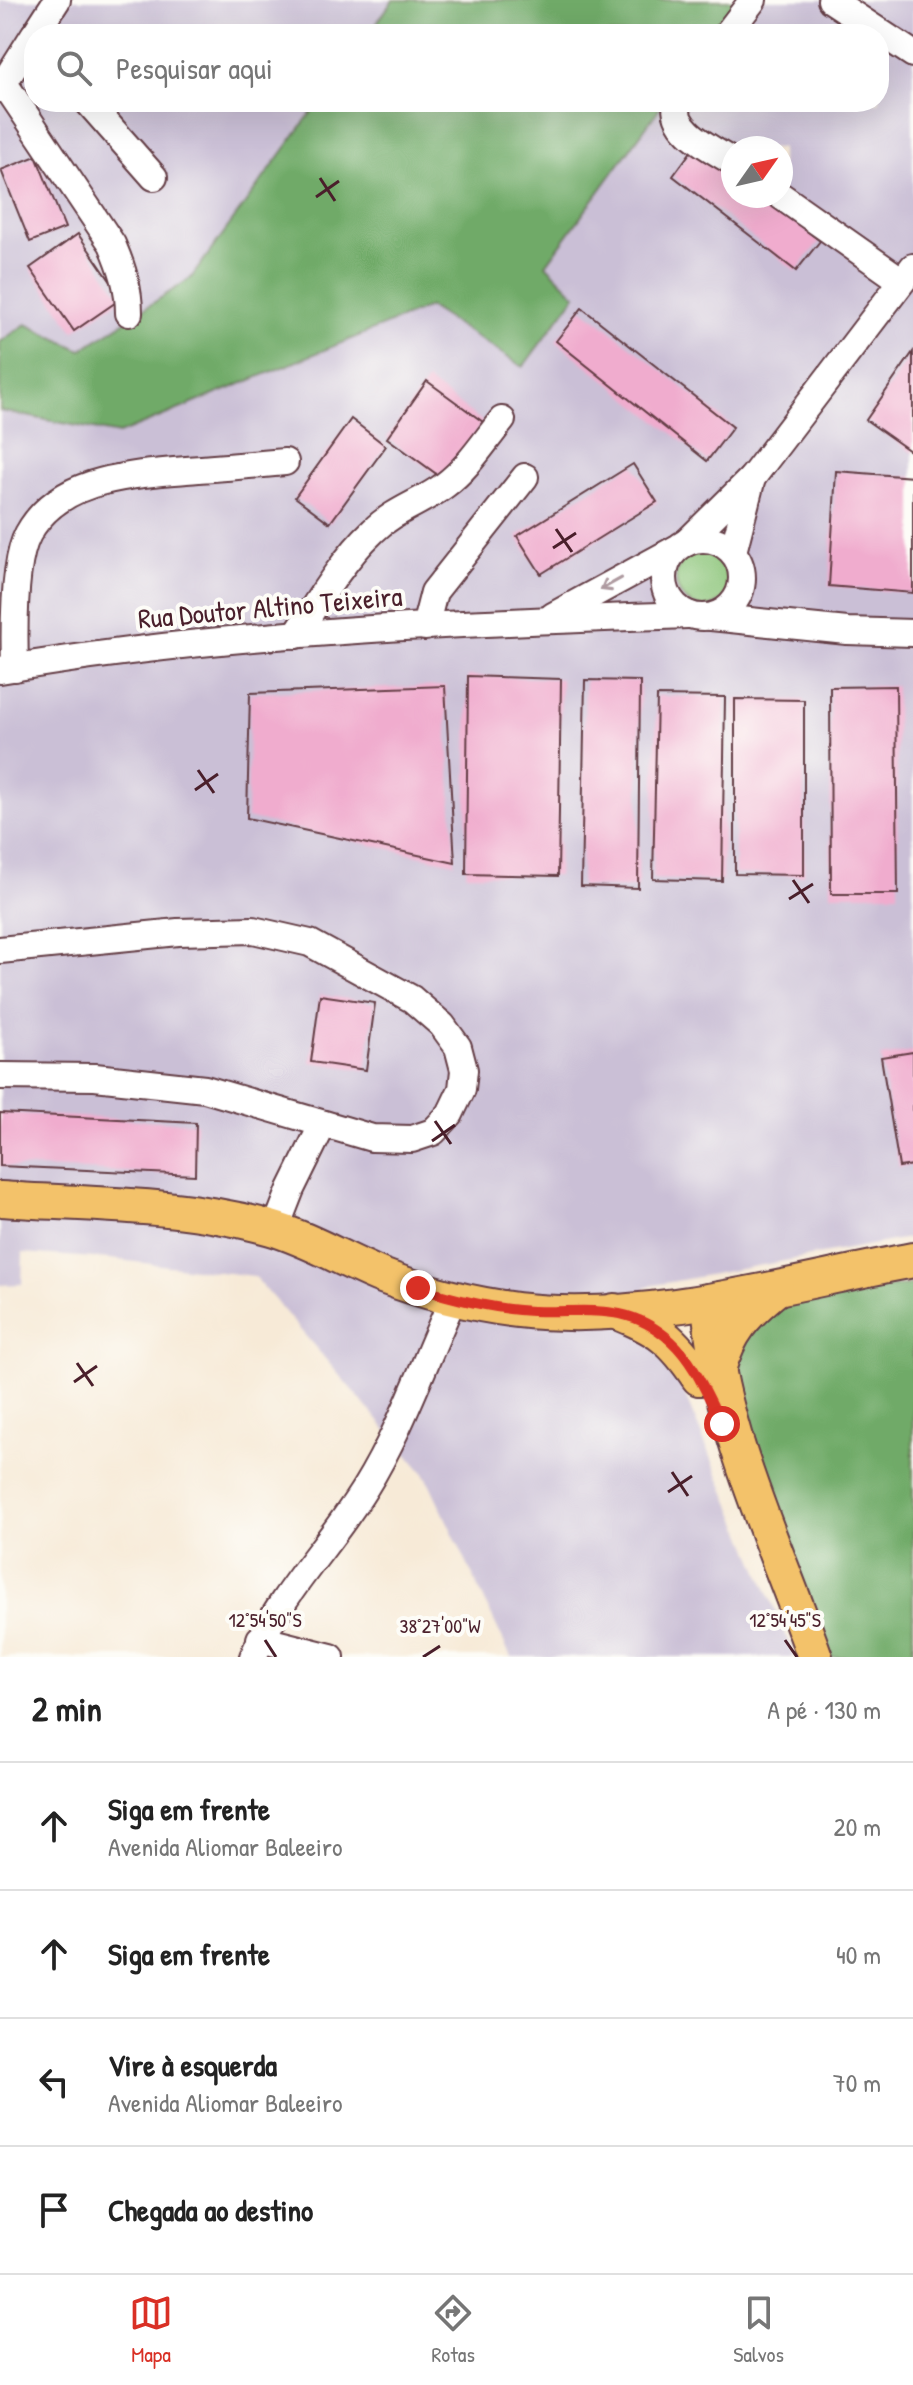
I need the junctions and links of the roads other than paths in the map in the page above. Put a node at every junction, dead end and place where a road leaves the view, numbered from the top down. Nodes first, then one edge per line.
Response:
1 (57, 0) edge
2 (753, 0) edge
3 (831, 0) edge
4 (42, 24) edge
5 (735, 24) edge
6 (867, 24) edge
7 (889, 38) edge
8 (24, 51) edge
9 (913, 54) edge
10 (0, 55) edge
11 (1, 84) edge
12 (97, 112) edge
13 (677, 112) edge
14 (721, 154) edge
15 (154, 177) dead end
16 (793, 203) edge
17 (908, 274) edge
18 (129, 313) dead end
19 (502, 420) dead end
20 (285, 462) dead end
21 (525, 477) dead end
22 (752, 478) junction
23 (681, 546) junction
24 (738, 565) junction
25 (700, 616) junction
26 (546, 620) junction
27 (787, 624) junction
28 (425, 627) junction
29 (913, 633) edge
30 (296, 635) junction
31 (7, 669) edge
32 (0, 950) edge
33 (0, 1076) edge
34 (323, 1124) junction
35 (0, 1199) edge
36 (275, 1230) junction
37 (913, 1260) edge
38 (776, 1289) junction
39 (453, 1299) junction
40 (696, 1303) junction
41 (614, 1310) junction
42 (709, 1374) junction
43 (257, 1648) edge
44 (331, 1657) edge
45 (815, 1657) edge

1 - 4 street
2 - 5 street
3 - 6 street
7 - 9 street
8 - 11 street
10 - 11 street
11 - 18 street
12 - 15 street
13 - 14 street
16 - 17 street
17 - 22 street
19 - 30 street
20 - 31 street
21 - 28 street
22 - 23 street
22 - 24 street
23 - 24 street
23 - 25 street
23 -> 26 street, Rua Doutor Altino Teixeira
24 - 25 street
24 - 27 street
25 - 26 street, Rua Doutor Altino Teixeira
25 - 27 street, Rua Doutor Altino Teixeira
26 - 28 street, Rua Doutor Altino Teixeira
27 - 29 street, Rua Doutor Altino Teixeira
28 - 30 street, Rua Doutor Altino Teixeira
30 - 31 street, Rua Doutor Altino Teixeira
32 - 34 street
33 - 34 street
34 - 36 street
35 - 36 main road
36 - 39 main road
37 - 38 main road
38 - 40 main road
38 - 42 main road
39 - 41 main road
39 - 43 street
40 - 41 main road
40 - 42 main road
41 - 42 main road
42 - 45 main road
43 - 44 street

